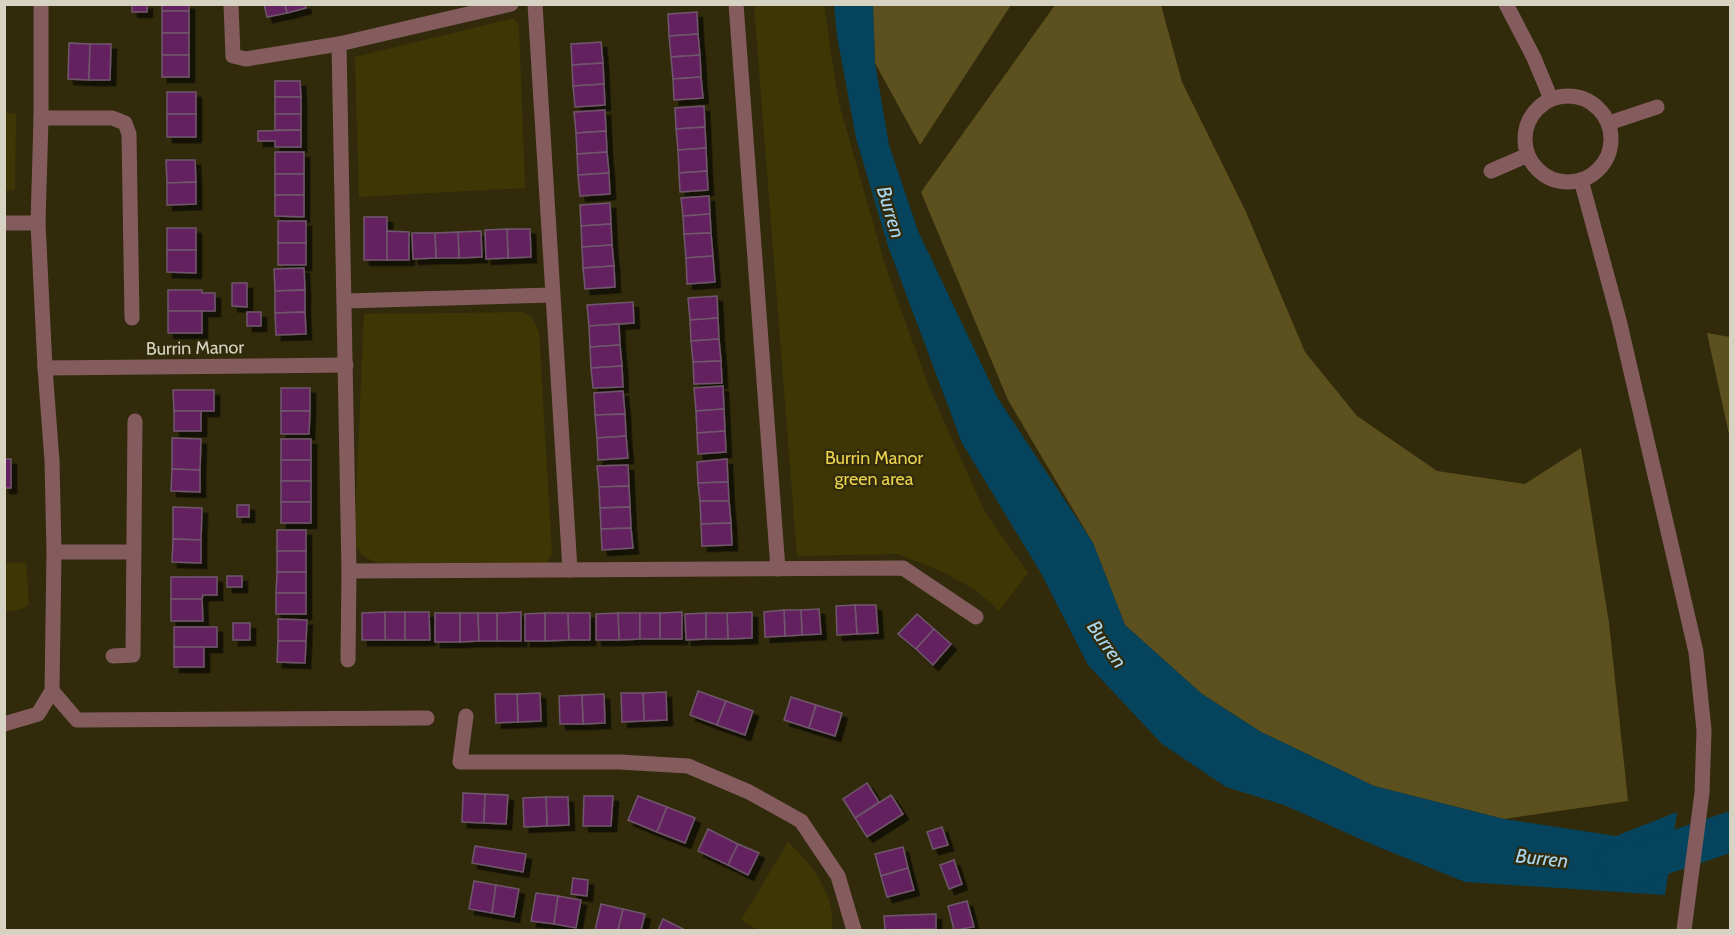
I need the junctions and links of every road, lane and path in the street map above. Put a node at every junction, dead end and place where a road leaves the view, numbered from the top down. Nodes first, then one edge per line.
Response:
1 (41, 4) edge
2 (231, 4) edge
3 (511, 4) edge
4 (535, 4) edge
5 (736, 4) edge
6 (1506, 4) edge
7 (339, 44) junction
8 (1551, 99) junction
9 (1657, 107) dead end
10 (41, 118) junction
11 (1609, 123) junction
12 (1528, 155) junction
13 (1491, 171) dead end
14 (1581, 180) junction
15 (4, 223) edge
16 (38, 223) junction
17 (552, 295) junction
18 (345, 301) junction
19 (132, 318) dead end
20 (346, 365) junction
21 (45, 368) junction
22 (135, 421) dead end
23 (54, 552) junction
24 (134, 552) junction
25 (777, 569) junction
26 (570, 570) junction
27 (349, 571) junction
28 (976, 617) dead end
29 (113, 656) dead end
30 (348, 660) dead end
31 (52, 691) junction
32 (466, 716) dead end
33 (427, 718) dead end
34 (4, 724) edge
35 (854, 930) edge
36 (1684, 930) edge

1 - 10 street
2 - 7 street
3 - 7 street
4 - 17 street
5 - 25 street
6 - 8 street
7 - 18 street
8 - 11 street
8 - 12 street
9 - 11 street
10 - 16 street
10 - 19 street, Burrin Manor
11 - 14 street
12 - 13 street
12 - 14 street
14 - 36 street
15 - 16 street
16 - 21 street
17 - 18 street
17 - 26 street
18 - 20 street
20 - 21 street, Burrin Manor
20 - 27 street
21 - 23 street
22 - 24 street
23 - 24 street
23 - 31 street
24 - 29 street
25 - 26 street
25 - 28 street
26 - 27 street
27 - 30 street
31 - 33 street
31 - 34 street
32 - 35 street

